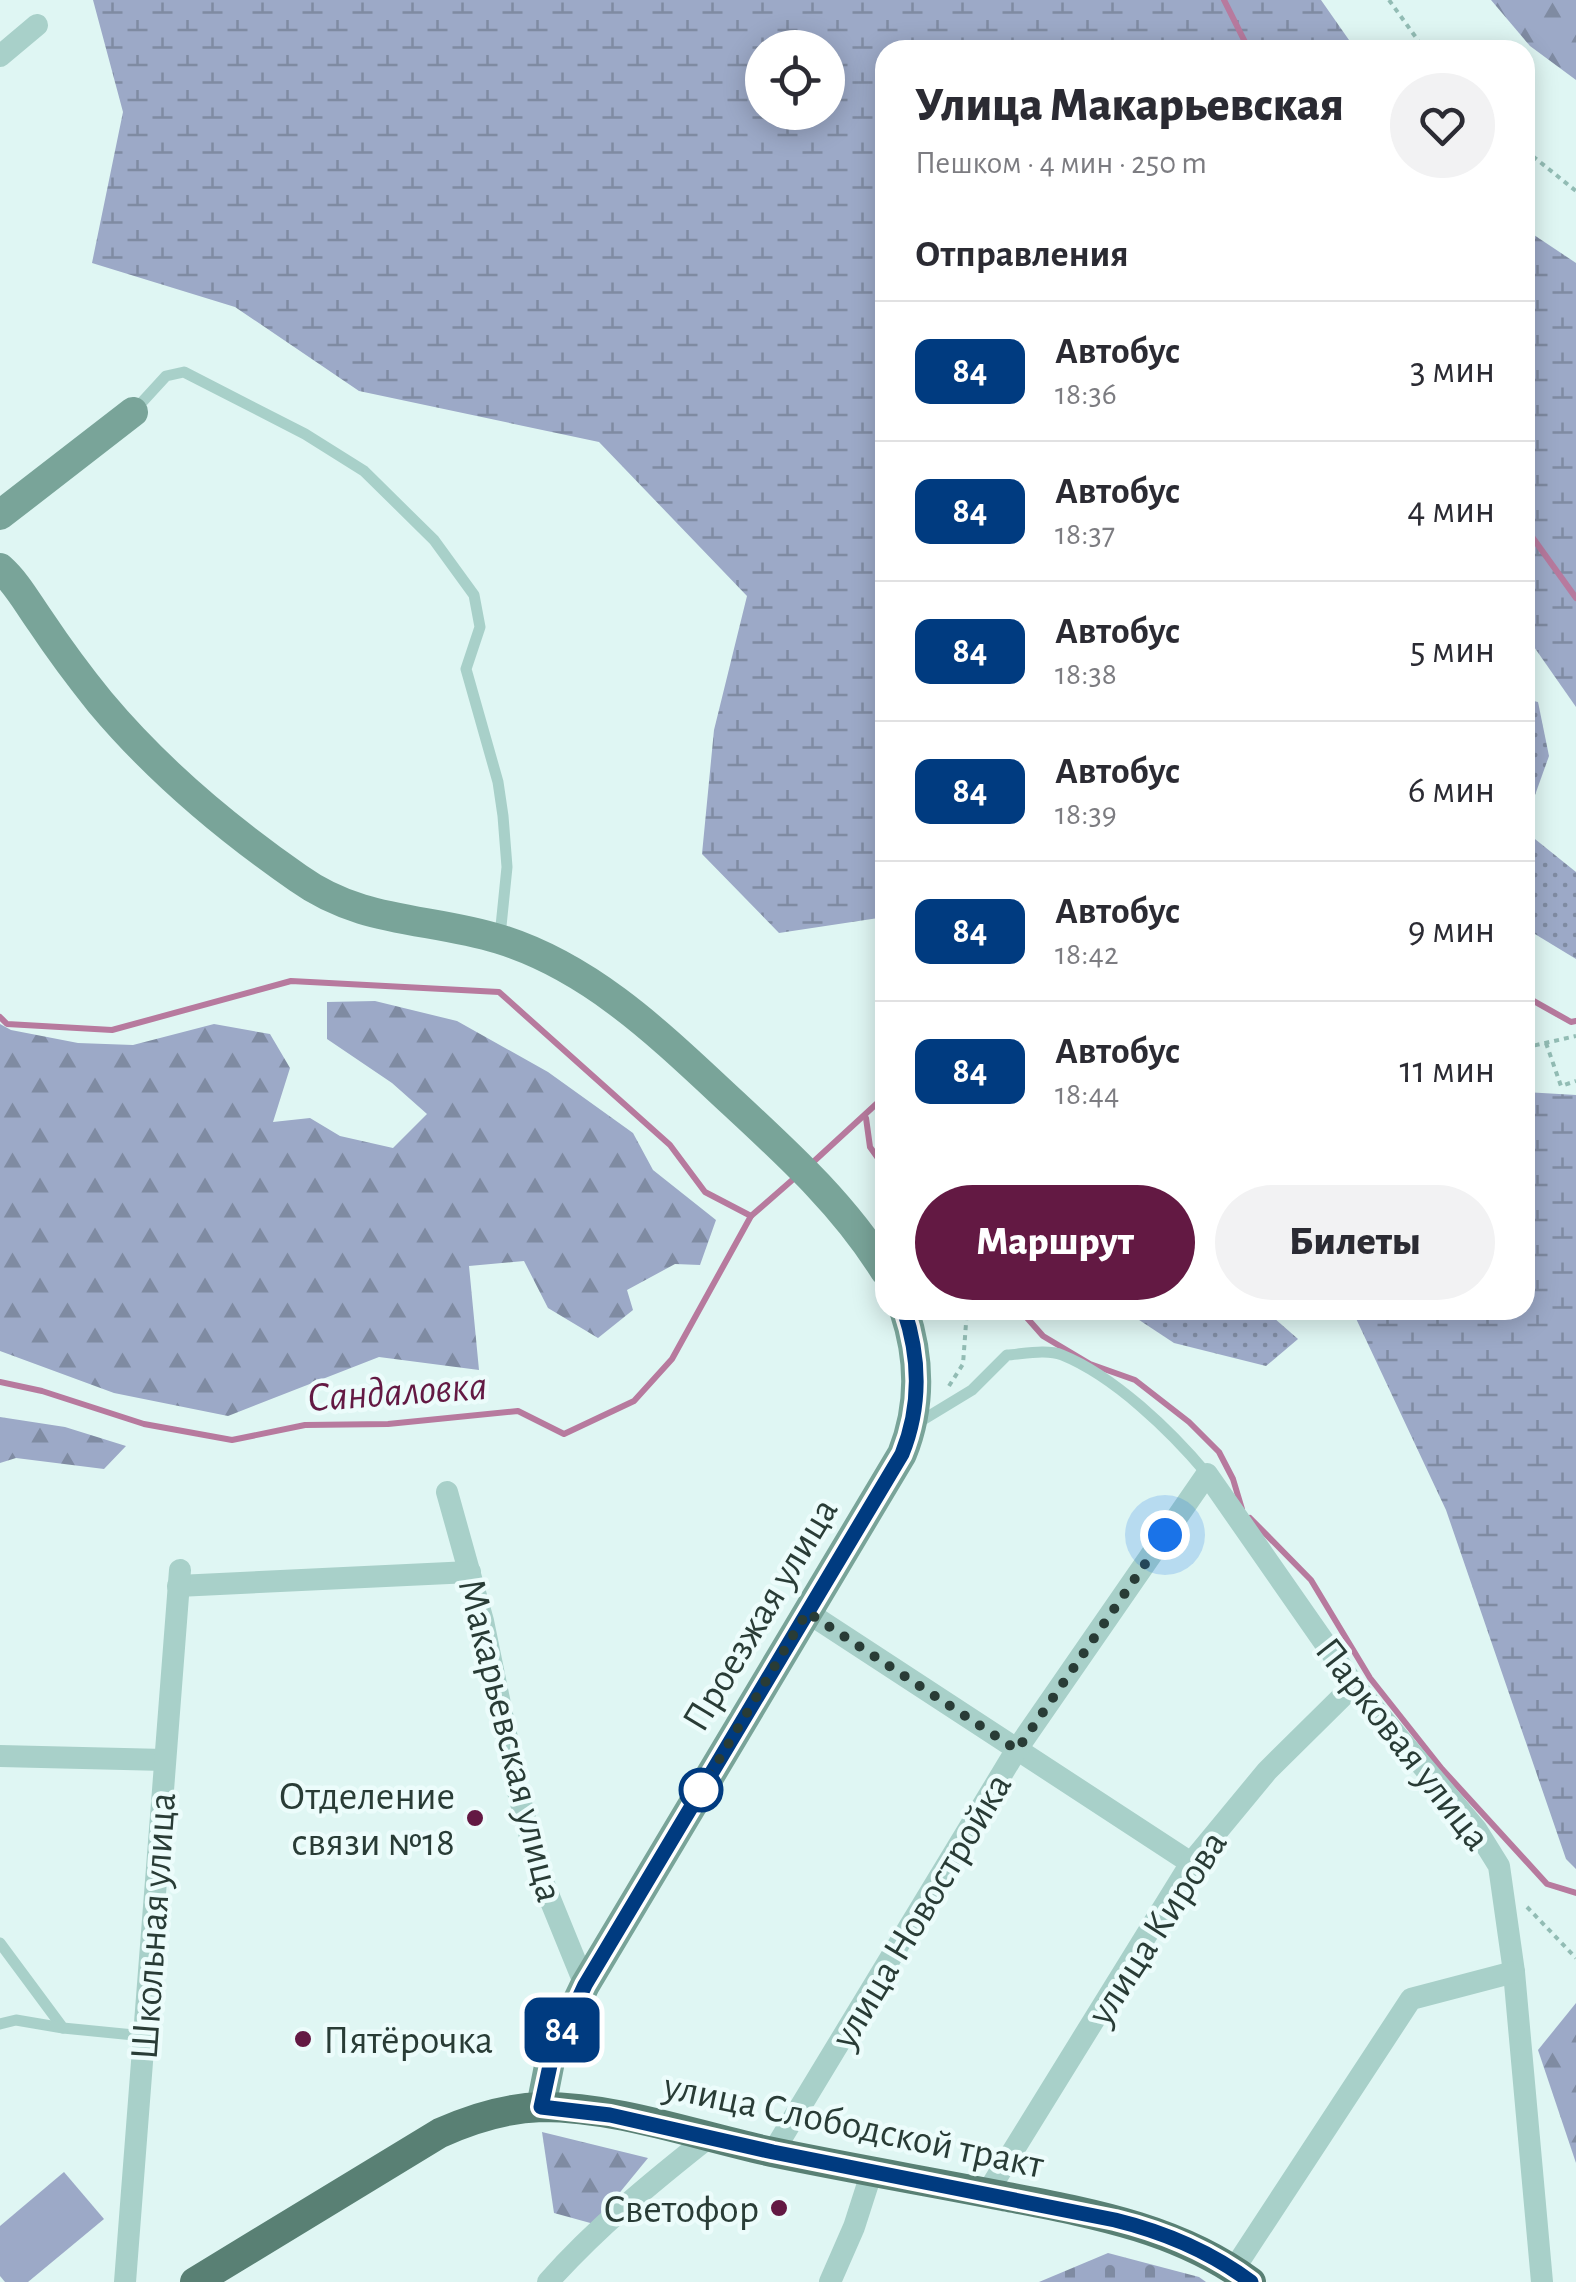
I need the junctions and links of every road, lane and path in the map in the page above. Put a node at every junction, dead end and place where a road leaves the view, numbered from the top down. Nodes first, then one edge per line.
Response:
1 (1390, 0) edge
2 (37, 26) dead end
3 (1417, 40) edge
4 (0, 56) edge
5 (1535, 158) edge
6 (1576, 192) edge
7 (133, 412) joint
8 (0, 515) edge
9 (0, 568) edge
10 (500, 940) junction
11 (1576, 1036) edge
12 (1546, 1043) junction
13 (1535, 1044) edge
14 (1576, 1081) edge
15 (875, 1255) edge
16 (906, 1320) edge
17 (967, 1320) edge
18 (944, 1394) dead end
19 (913, 1426) junction
20 (1207, 1474) junction
21 (448, 1492) dead end
22 (470, 1572) junction
23 (807, 1612) junction
24 (1354, 1685) junction
25 (1017, 1750) junction
26 (0, 1756) edge
27 (165, 1760) junction
28 (1190, 1863) junction
29 (1527, 1907) dead end
30 (0, 1944) edge
31 (1576, 1958) edge
32 (1514, 1972) junction
33 (585, 1985) junction
34 (0, 2024) edge
35 (63, 2028) junction
36 (144, 2036) junction
37 (541, 2107) junction
38 (708, 2137) junction
39 (773, 2152) junction
40 (872, 2171) junction
41 (987, 2193) junction
42 (1243, 2276) edge
43 (125, 2282) edge
44 (195, 2282) edge
45 (548, 2282) edge
46 (830, 2282) edge
47 (1542, 2282) edge

1 - 3 path
2 - 4 street
5 - 6 path
7 - 8 street
7 - 10 lane
9 - 10 street
10 - 15 street
11 - 12 path
12 - 13 path
12 - 14 path
16 - 19 street, Проезжая улица
17 - 18 path
19 - 20 lane
19 - 23 street, Проезжая улица
20 - 24 street, Парковая улица
20 - 25 street, улица Новостройка
21 - 22 street, Макарьевская улица
22 - 27 street, Школьная улица
22 - 33 street, Макарьевская улица
23 - 25 street
23 - 33 street, Проезжая улица
24 - 28 street, улица Кирова
24 - 32 street, Парковая улица
25 - 28 street
25 - 39 street, улица Новостройка
26 - 27 street
27 - 36 street, Школьная улица
28 - 41 street, улица Кирова
29 - 31 path
30 - 35 lane
32 - 42 street
32 - 47 street, Парковая улица
33 - 37 street, Проезжая улица
34 - 35 lane
35 - 36 lane
36 - 43 street, Школьная улица
37 - 38 main road, улица Слободской тракт
37 - 44 main road
38 - 39 main road, улица Слободской тракт
38 - 45 street
39 - 40 main road, улица Слободской тракт
40 - 41 main road, улица Слободской тракт
40 - 46 street
41 - 42 main road, улица Слободской тракт

